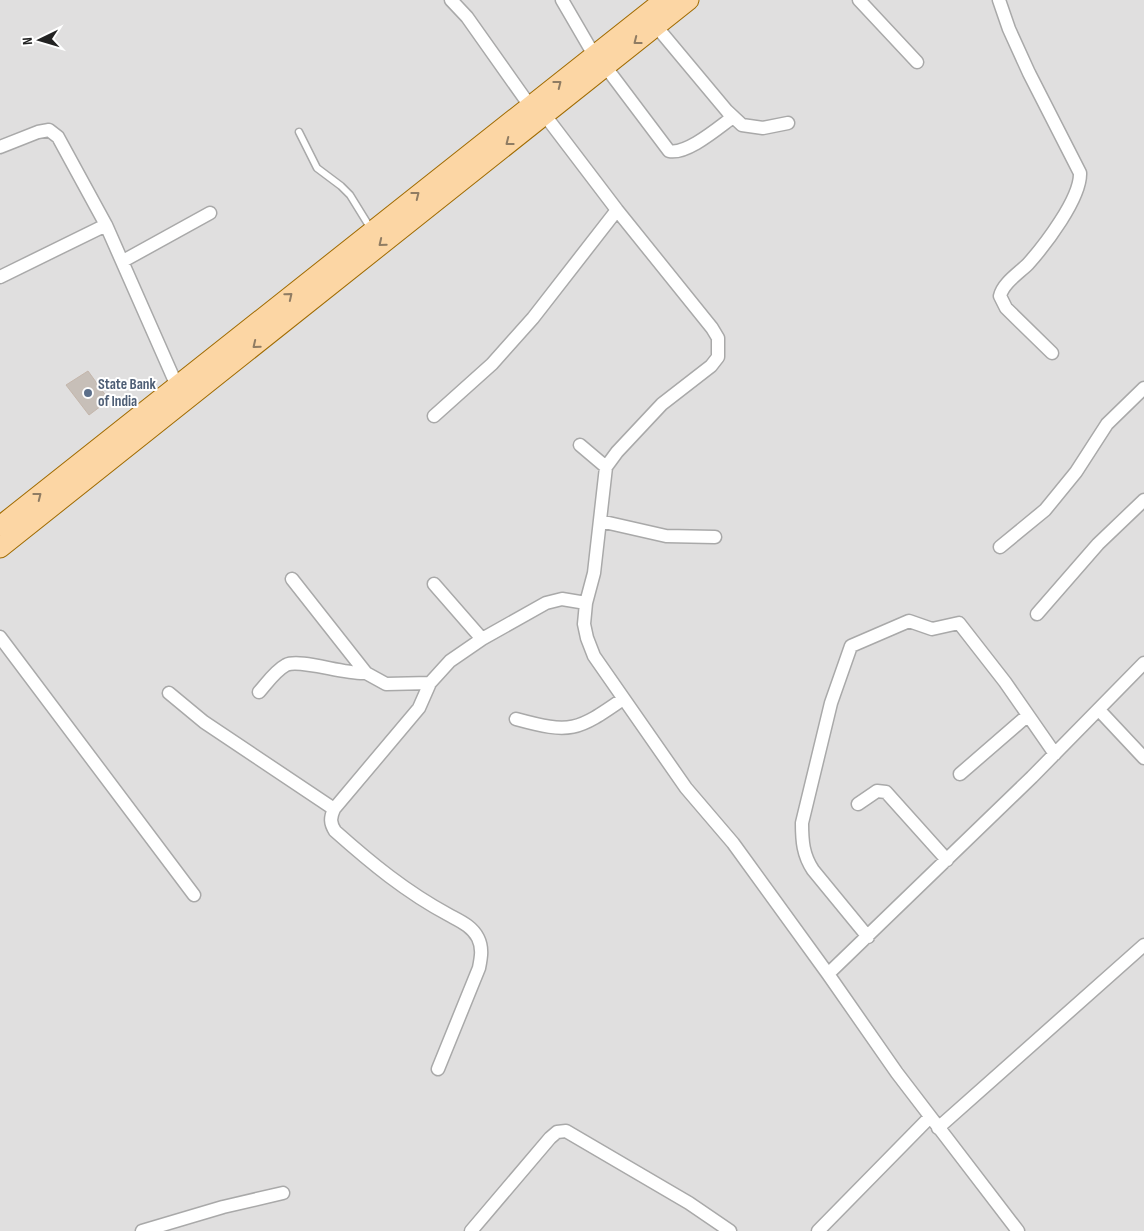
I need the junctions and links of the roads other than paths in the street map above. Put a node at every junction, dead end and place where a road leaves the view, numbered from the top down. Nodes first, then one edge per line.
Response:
1 (451, 0) edge
2 (562, 0) edge
3 (664, 0) edge
4 (689, 0) edge
5 (859, 0) edge
6 (999, 0) edge
7 (656, 26) junction
8 (600, 61) junction
9 (917, 62) dead end
10 (537, 110) junction
11 (733, 117) junction
12 (788, 123) dead end
13 (299, 132) dead end
14 (0, 146) edge
15 (616, 210) junction
16 (210, 213) dead end
17 (106, 225) junction
18 (372, 230) junction
19 (123, 261) junction
20 (0, 277) edge
21 (1052, 354) dead end
22 (178, 386) junction
23 (1144, 388) edge
24 (434, 416) dead end
25 (580, 445) dead end
26 (606, 467) junction
27 (1144, 500) edge
28 (600, 521) junction
29 (0, 526) edge
30 (715, 537) dead end
31 (1000, 547) dead end
32 (0, 548) edge
33 (292, 579) dead end
34 (434, 584) dead end
35 (586, 603) junction
36 (1038, 614) dead end
37 (0, 637) edge
38 (482, 639) junction
39 (1144, 663) edge
40 (366, 673) junction
41 (430, 683) junction
42 (259, 692) dead end
43 (170, 693) dead end
44 (623, 699) junction
45 (1099, 710) junction
46 (1028, 716) junction
47 (516, 719) dead end
48 (1055, 754) junction
49 (1144, 758) edge
50 (960, 774) dead end
51 (858, 804) dead end
52 (334, 809) junction
53 (947, 860) junction
54 (194, 895) dead end
55 (868, 937) junction
56 (1144, 945) edge
57 (828, 974) junction
58 (438, 1070) dead end
59 (930, 1117) junction
60 (938, 1128) junction
61 (283, 1193) dead end
62 (826, 1228) edge
63 (142, 1231) edge
64 (470, 1231) edge
65 (730, 1231) edge
66 (1018, 1231) edge

1 - 10 street
2 - 8 street
3 - 8 main road
4 - 7 main road
5 - 9 street
6 - 21 street
7 -> 8 main road
7 - 11 street
8 - 10 main road
8 - 11 street
10 - 15 street
18 -> 10 main road
10 -> 32 main road
11 - 12 street
13 - 18 lane
14 - 17 street
15 - 24 street
15 - 26 street
16 - 19 street
17 - 19 street
17 - 20 street
22 -> 18 main road
19 - 22 street
29 -> 22 main road
23 - 31 street
25 - 26 street
26 - 28 street
27 - 36 street
28 - 30 street
28 - 35 street
33 - 40 street
34 - 38 street
35 - 38 street
35 - 44 street
37 - 54 street
38 - 41 street
39 - 45 street
40 - 41 street
40 - 42 street
41 - 52 street
43 - 52 street
44 - 47 street
44 - 57 street
45 - 48 street
45 - 49 street
46 - 48 street
46 - 50 street
46 - 55 street
48 - 53 street
51 - 53 street
52 - 58 street
53 - 55 street
55 - 57 street
56 - 60 street
57 - 59 street
59 - 60 street
59 - 62 street
60 - 66 street
61 - 63 street
64 - 65 street

